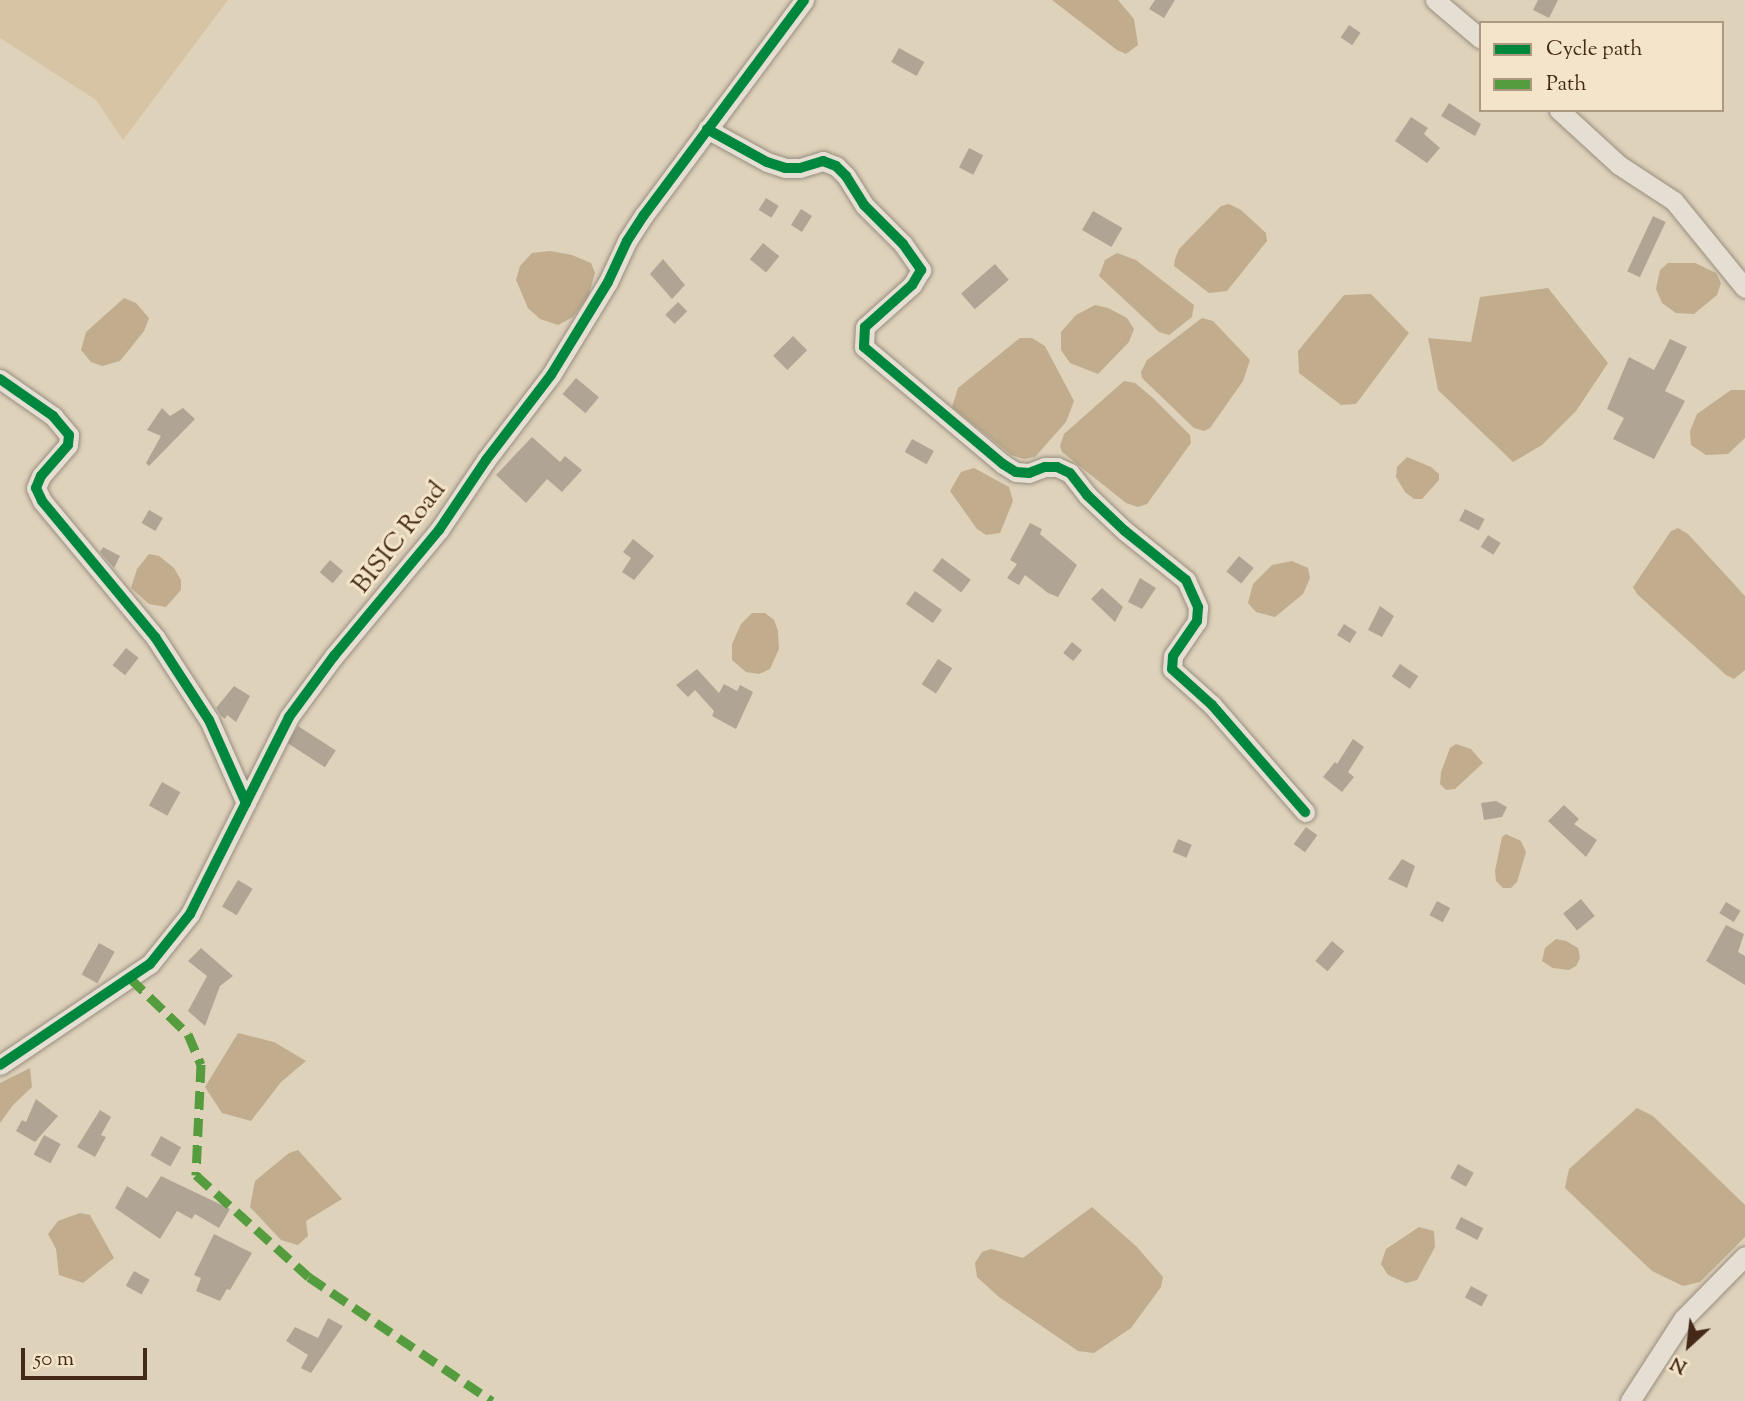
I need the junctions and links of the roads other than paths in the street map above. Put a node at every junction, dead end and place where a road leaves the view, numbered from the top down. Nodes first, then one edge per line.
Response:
1 (804, 0) edge
2 (1435, 0) edge
3 (1479, 37) edge
4 (1561, 112) edge
5 (707, 128) junction
6 (1745, 288) edge
7 (0, 379) edge
8 (246, 803) junction
9 (1305, 812) dead end
10 (0, 1065) edge
11 (1745, 1256) edge
12 (1630, 1401) edge

1 - 5 street, BISIC Road
2 - 3 street
4 - 6 street
5 - 8 street, BISIC Road
5 - 9 street
7 - 8 street
8 - 10 street, BISIC Road
11 - 12 street

